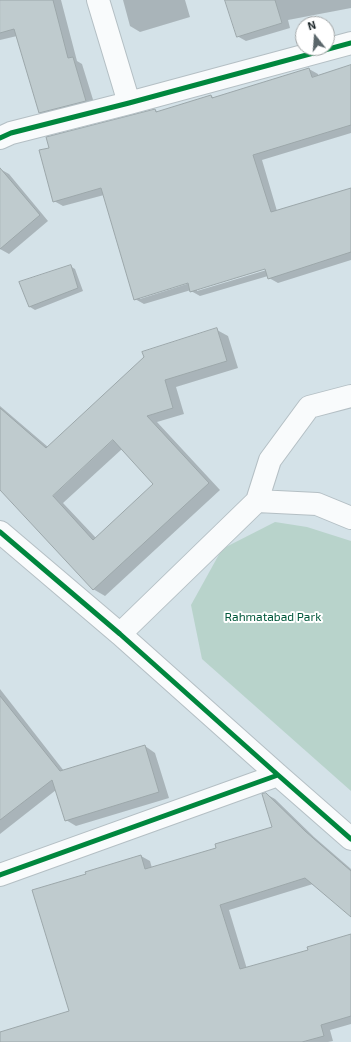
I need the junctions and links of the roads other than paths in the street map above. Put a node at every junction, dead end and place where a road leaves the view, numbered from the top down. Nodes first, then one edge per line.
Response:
1 (98, 0) edge
2 (351, 43) edge
3 (128, 103) junction
4 (0, 138) edge
5 (351, 396) edge
6 (257, 501) junction
7 (351, 518) edge
8 (0, 532) edge
9 (120, 634) junction
10 (278, 775) junction
11 (351, 838) edge
12 (0, 874) edge

1 - 3 street
2 - 3 street
3 - 4 street
5 - 6 street
6 - 7 street
6 - 9 street
8 - 9 street
9 - 10 street
10 - 11 street
10 - 12 street

